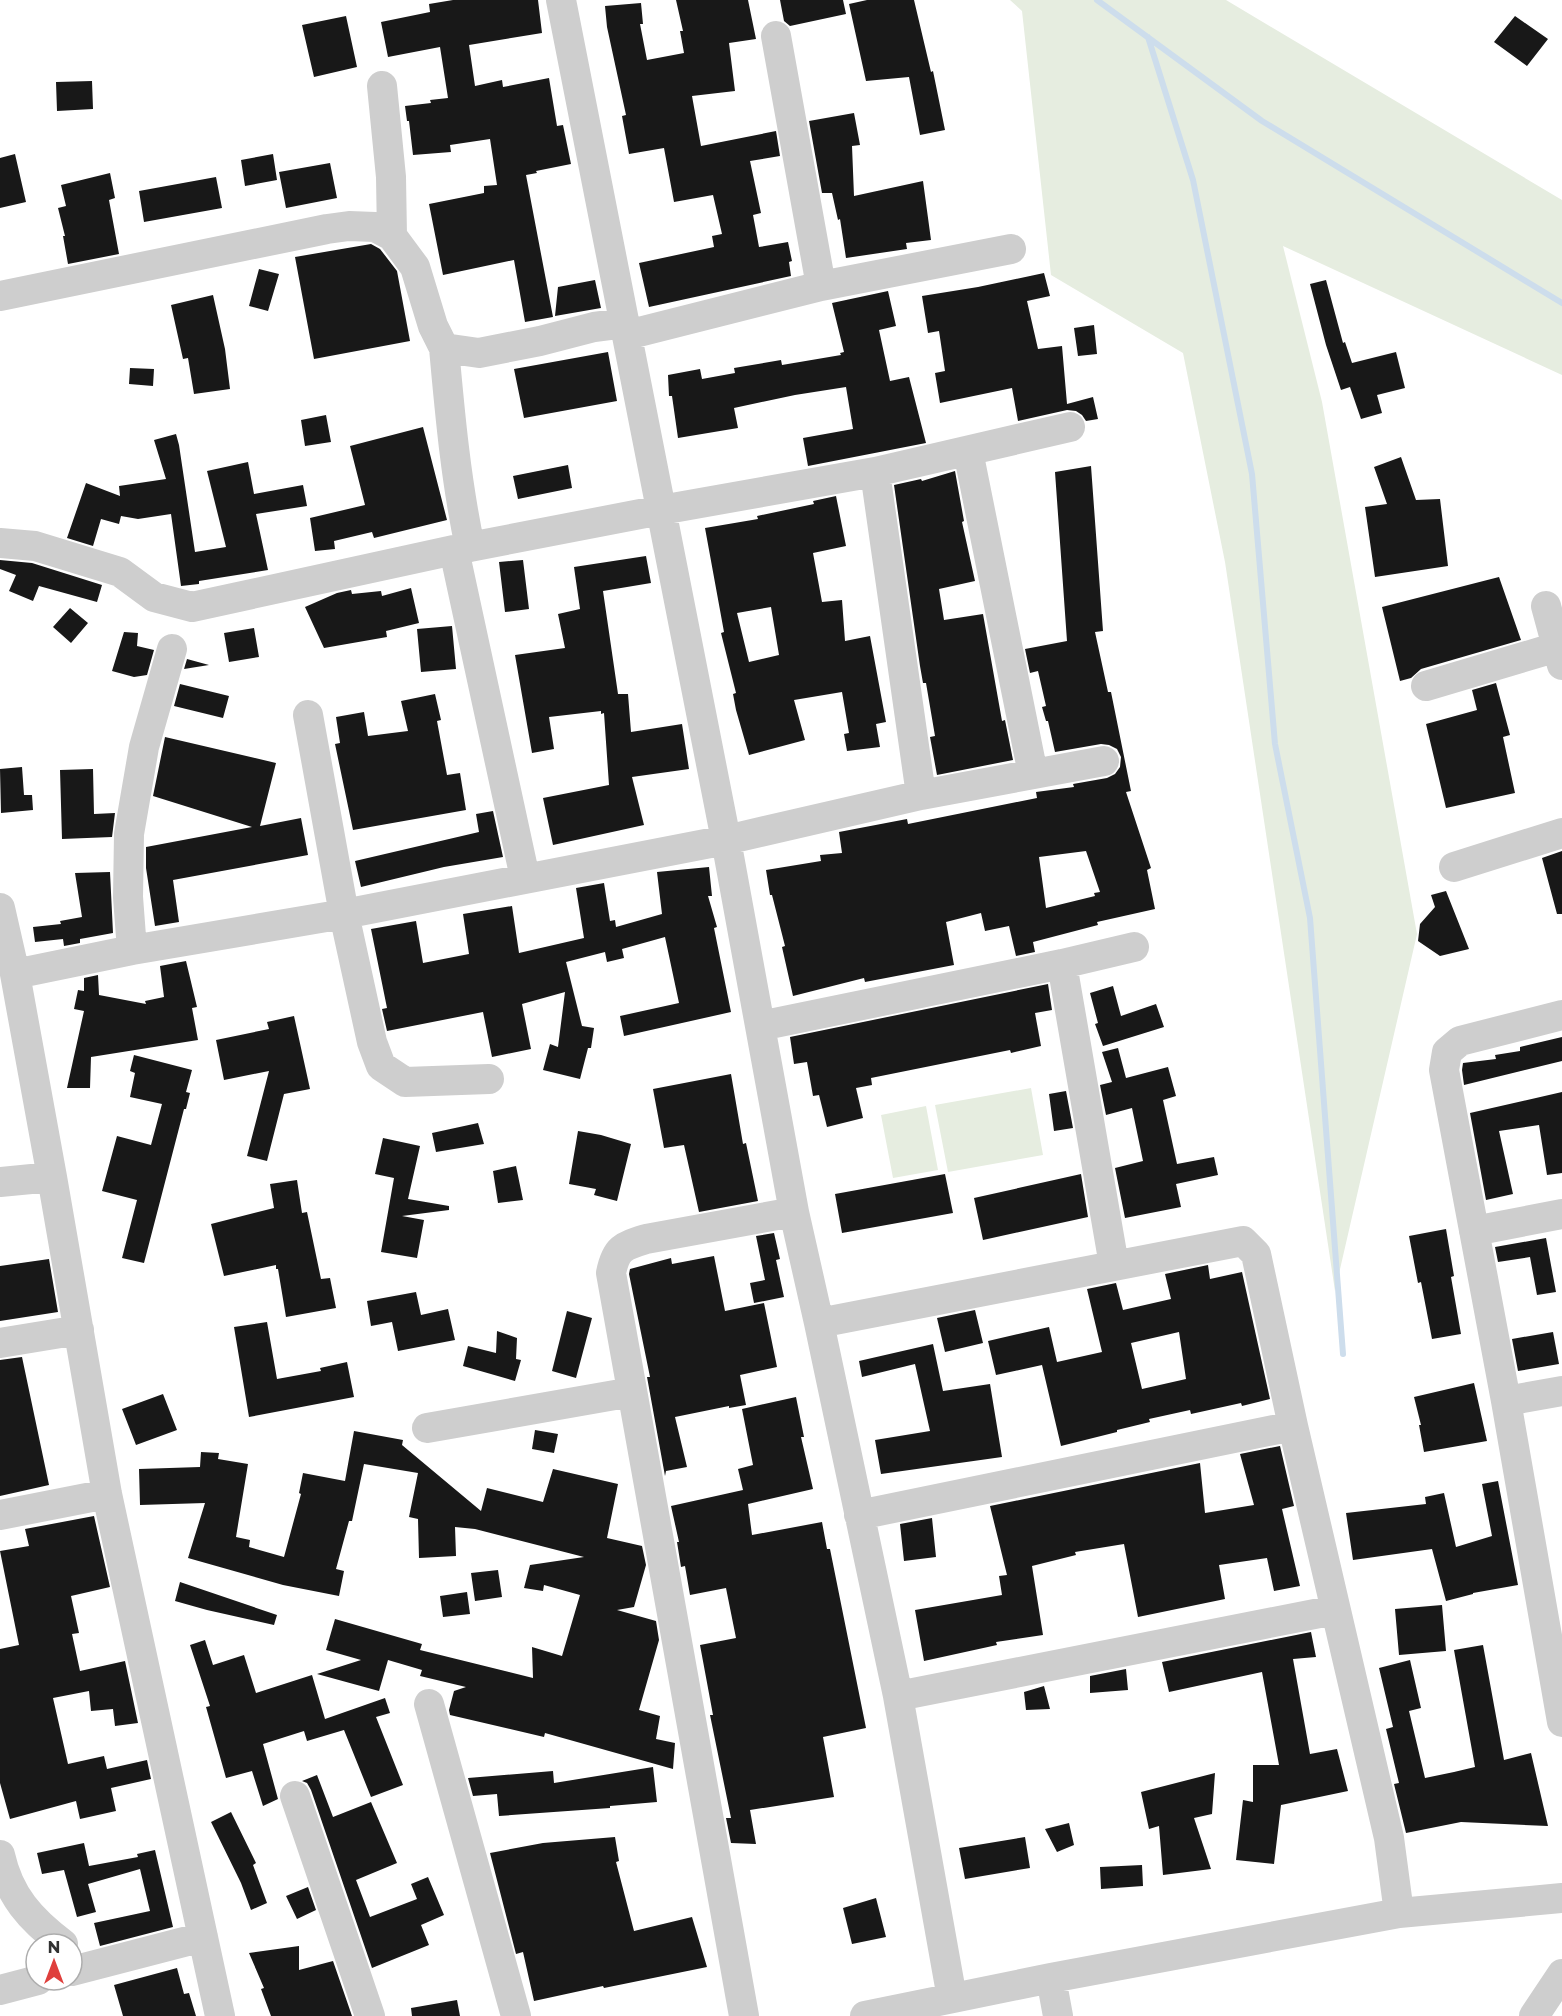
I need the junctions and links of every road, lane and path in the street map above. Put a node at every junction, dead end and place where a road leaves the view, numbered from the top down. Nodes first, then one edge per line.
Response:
1 (561, 0) edge
2 (776, 36) dead end
3 (382, 86) dead end
4 (392, 236) junction
5 (1011, 249) dead end
6 (821, 286) junction
7 (0, 296) edge
8 (626, 329) junction
9 (444, 348) junction
10 (1070, 427) dead end
11 (968, 451) junction
12 (875, 472) junction
13 (661, 510) junction
14 (0, 543) edge
15 (462, 548) junction
16 (1546, 606) dead end
17 (172, 649) dead end
18 (1560, 656) edge
19 (1426, 686) dead end
20 (308, 715) dead end
21 (1104, 761) dead end
22 (1033, 774) junction
23 (921, 795) junction
24 (1562, 833) edge
25 (726, 840) junction
26 (1454, 867) dead end
27 (525, 878) junction
28 (0, 908) edge
29 (344, 914) junction
30 (1134, 947) dead end
31 (132, 950) junction
32 (1062, 964) junction
33 (15, 974) junction
34 (1562, 1015) edge
35 (760, 1026) junction
36 (489, 1079) dead end
37 (52, 1177) junction
38 (0, 1182) edge
39 (794, 1212) junction
40 (1562, 1214) edge
41 (1474, 1231) junction
42 (1114, 1264) junction
43 (819, 1323) junction
44 (79, 1330) junction
45 (0, 1343) edge
46 (1562, 1390) edge
47 (632, 1392) junction
48 (1506, 1401) junction
49 (1293, 1426) junction
50 (427, 1428) dead end
51 (107, 1494) junction
52 (0, 1515) edge
53 (859, 1515) junction
54 (1335, 1610) junction
55 (898, 1696) junction
56 (429, 1704) dead end
57 (1562, 1722) edge
58 (295, 1796) dead end
59 (1, 1862) edge
60 (1562, 1898) edge
61 (1399, 1913) junction
62 (47, 1932) edge
63 (202, 1936) junction
64 (84, 1961) edge
65 (1562, 1974) edge
66 (1051, 1978) junction
67 (24, 1984) edge
68 (0, 1990) edge
69 (952, 1998) junction
70 (220, 2016) edge
71 (370, 2016) edge
72 (516, 2016) edge
73 (744, 2016) edge
74 (865, 2016) edge
75 (1058, 2016) edge
76 (1534, 2016) edge

1 - 8 street
2 - 6 street
3 - 4 street
4 - 7 street
4 - 9 street
5 - 6 street
6 - 8 street
8 - 9 street
8 - 13 street
9 - 15 street
10 - 11 street
11 - 12 street
11 - 22 street
12 - 13 street
12 - 23 street
13 - 15 street
13 - 25 street
14 - 15 street
15 - 27 street
16 - 18 street
17 - 31 street
18 - 19 street
20 - 29 street
21 - 22 street
22 - 23 street
23 - 25 street
24 - 26 street
25 - 27 street
25 - 35 street
27 - 29 street
28 - 33 street
29 - 31 street
29 - 36 street
30 - 32 street
31 - 33 street
32 - 35 street
32 - 42 street
33 - 37 street
34 - 41 street
35 - 39 street
37 - 38 street
37 - 44 street
39 - 43 street
39 - 47 street
40 - 41 street
41 - 48 street
42 - 43 street
42 - 49 street
43 - 53 street
44 - 45 street
44 - 51 street
46 - 48 street
47 - 50 street
47 - 73 street
48 - 57 street
49 - 53 street
49 - 54 street
51 - 52 street
51 - 63 street
53 - 55 street
54 - 55 street
54 - 61 street
55 - 69 street
56 - 72 street
58 - 71 street
59 - 62 street
60 - 61 street
61 - 66 street
63 - 64 street
63 - 70 street
65 - 76 street
66 - 69 street
66 - 75 street
67 - 68 street
69 - 74 street

